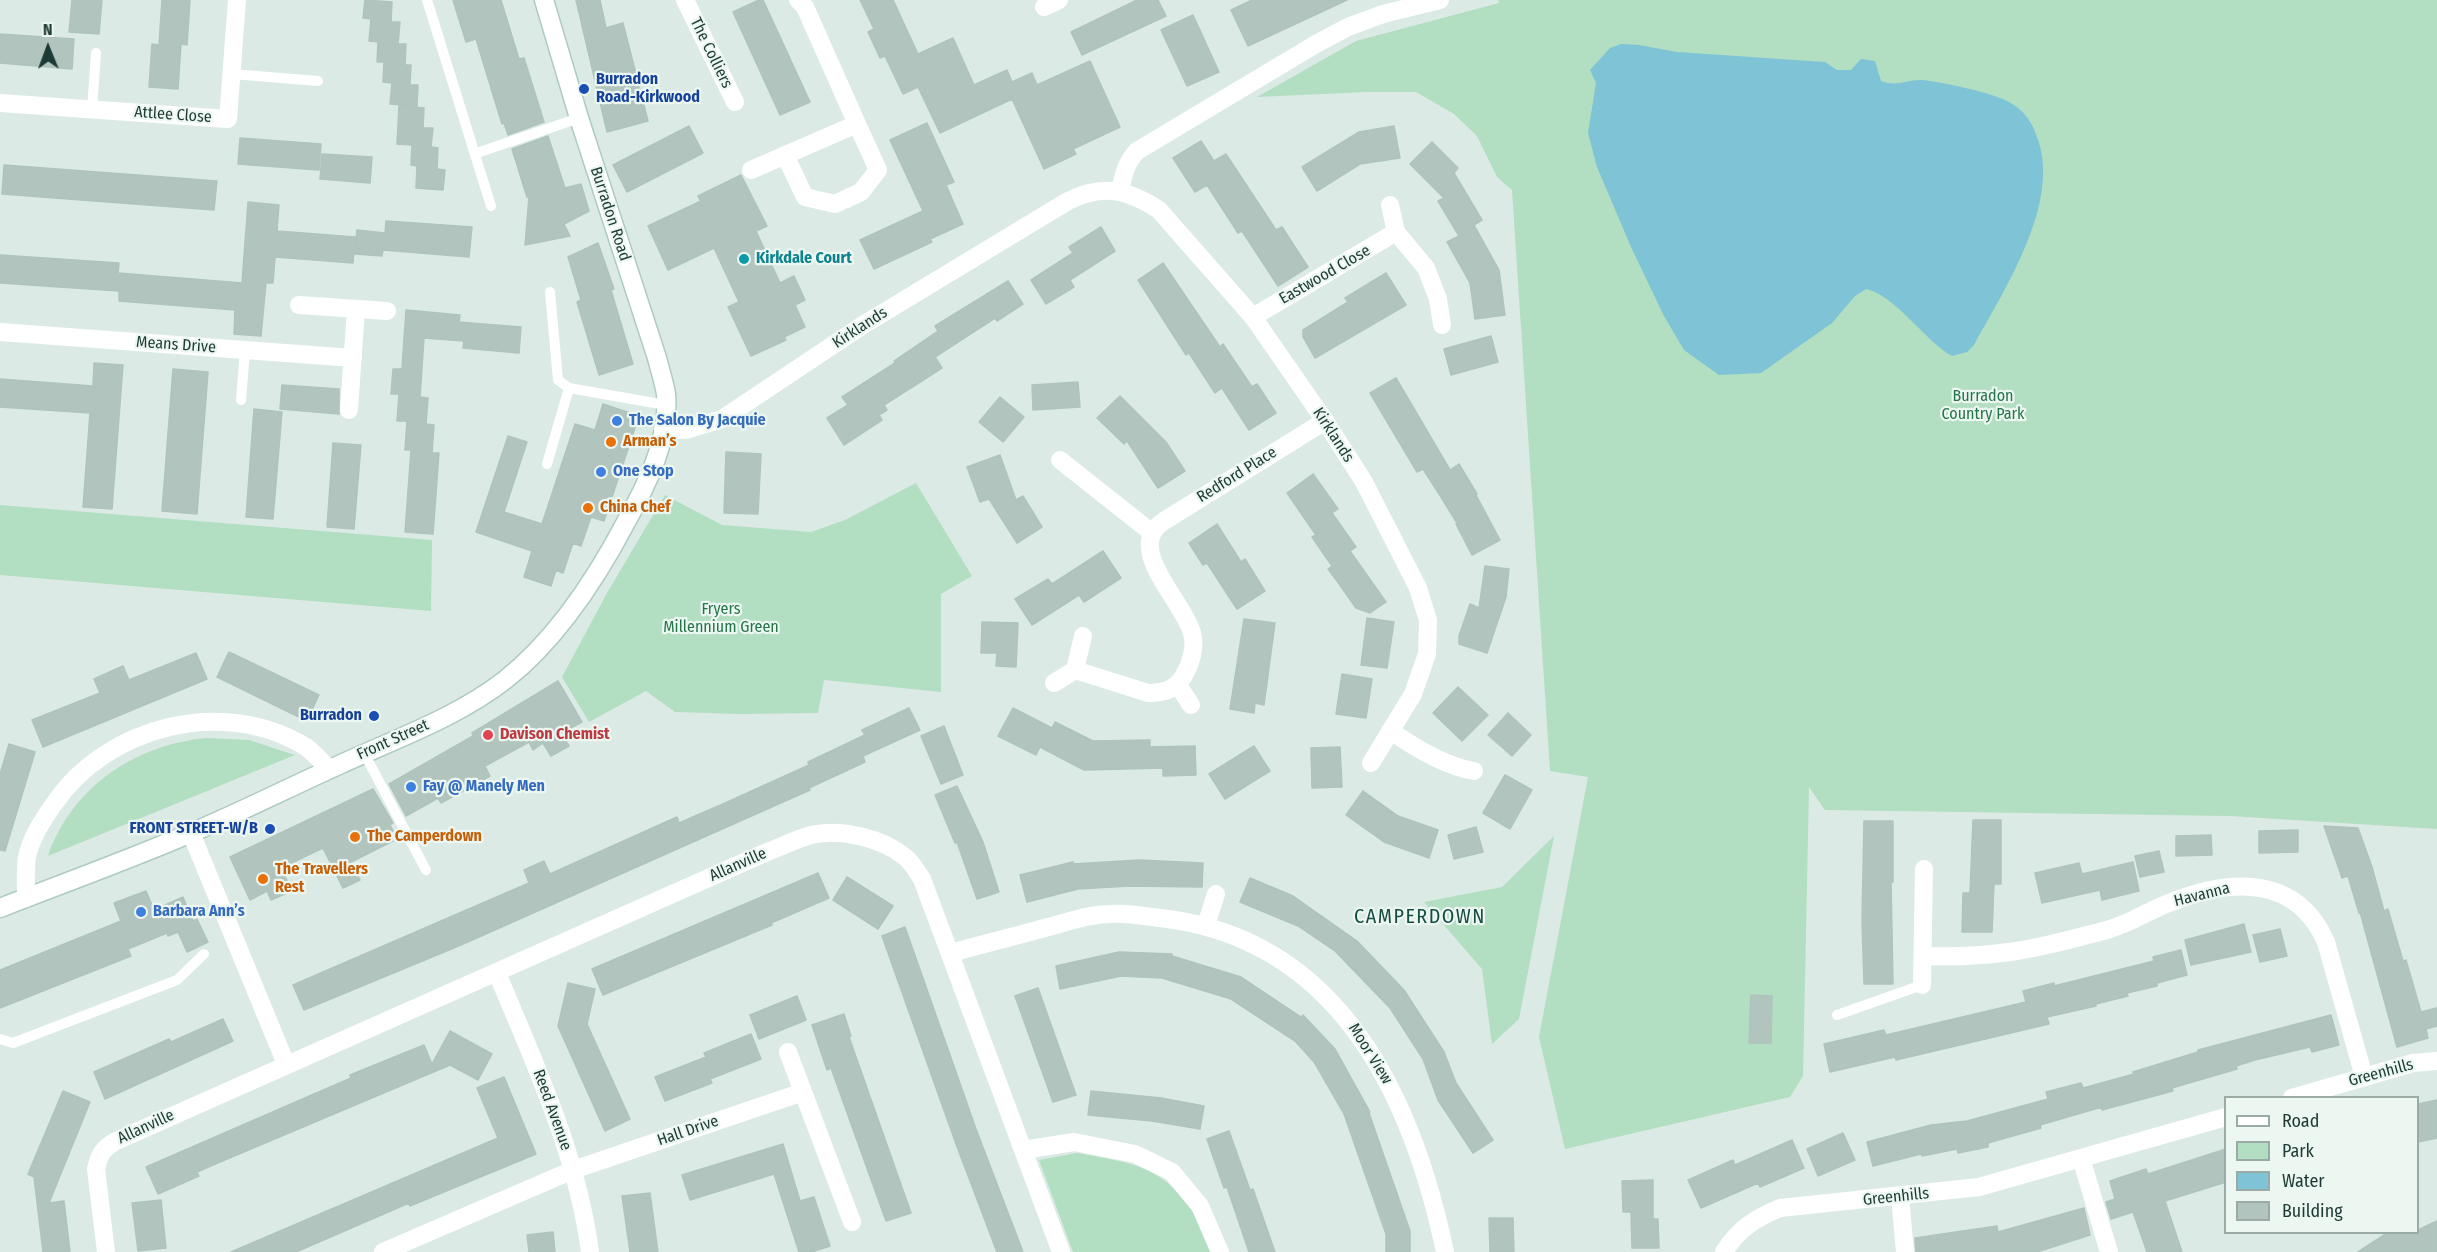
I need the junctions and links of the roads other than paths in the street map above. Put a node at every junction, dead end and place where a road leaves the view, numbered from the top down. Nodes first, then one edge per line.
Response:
1 (237, 0) edge
2 (427, 0) edge
3 (544, 0) edge
4 (798, 0) edge
5 (1440, 0) edge
6 (689, 2) edge
7 (96, 53) dead end
8 (231, 74) junction
9 (318, 81) dead end
10 (735, 102) dead end
11 (0, 103) edge
12 (92, 109) junction
13 (579, 117) junction
14 (857, 124) junction
15 (477, 153) junction
16 (785, 155) junction
17 (751, 171) dead end
18 (1120, 192) junction
19 (1390, 205) dead end
20 (491, 206) dead end
21 (1396, 232) junction
22 (550, 292) dead end
23 (299, 305) dead end
24 (356, 309) junction
25 (387, 311) dead end
26 (1253, 316) junction
27 (1442, 325) dead end
28 (0, 332) edge
29 (245, 350) junction
30 (353, 357) junction
31 (569, 388) junction
32 (241, 400) dead end
33 (666, 405) junction
34 (349, 410) dead end
35 (1325, 420) junction
36 (663, 429) junction
37 (1060, 460) dead end
38 (547, 464) dead end
39 (1151, 532) junction
40 (1083, 636) dead end
41 (1075, 670) junction
42 (1053, 682) dead end
43 (1178, 685) junction
44 (1191, 705) dead end
45 (1392, 731) junction
46 (364, 753) junction
47 (1371, 763) dead end
48 (329, 769) junction
49 (1474, 771) dead end
50 (191, 833) junction
51 (1924, 869) dead end
52 (426, 870) dead end
53 (1216, 894) dead end
54 (26, 898) junction
55 (0, 908) edge
56 (1206, 925) junction
57 (951, 953) junction
58 (204, 954) dead end
59 (1923, 956) junction
60 (497, 973) junction
61 (1922, 985) joint
62 (1838, 1015) dead end
63 (0, 1039) edge
64 (788, 1053) dead end
65 (2437, 1061) edge
66 (286, 1064) junction
67 (2364, 1077) junction
68 (802, 1092) junction
69 (2299, 1096) edge
70 (2224, 1118) edge
71 (1023, 1150) junction
72 (2081, 1158) junction
73 (573, 1170) junction
74 (1900, 1196) junction
75 (852, 1222) dead end
76 (106, 1252) edge
77 (383, 1252) edge
78 (590, 1252) edge
79 (1061, 1252) edge
80 (1220, 1252) edge
81 (1445, 1252) edge
82 (1724, 1252) edge
83 (1905, 1252) edge
84 (2109, 1252) edge

1 - 8 street, Attlee Close
2 - 15 lane
3 - 13 street, Burradon Road
4 - 14 street
5 - 18 street
6 - 10 street, The Colliers
7 - 12 lane
8 - 9 lane
8 - 12 street, Attlee Close
11 - 12 street, Attlee Close
13 - 15 lane
13 - 33 street, Burradon Road
14 - 16 street
14 - 16 street
15 - 20 lane
16 - 17 street
18 - 26 street, Kirklands
18 - 36 street, Kirklands
19 - 21 street
21 - 26 street, Eastwood Close
21 - 27 street
22 - 31 lane
23 - 24 street
24 - 25 street
24 - 30 street
26 - 35 street, Kirklands
28 - 29 street, Means Drive
29 - 30 street, Means Drive
29 - 32 lane
30 - 34 street
31 - 33 lane
31 - 38 lane
33 - 36 street, Burradon Road
35 - 39 street, Redford Place
35 - 45 street, Kirklands
36 - 46 street, Front Street
37 - 39 street
39 - 43 street
40 - 41 street
41 - 42 street
41 - 43 street
43 - 44 street
45 - 47 street, Kirklands
45 - 49 street
46 - 48 street, Front Street
46 - 52 lane
48 - 50 street, Front Street
48 - 54 street
50 - 54 street, Front Street
50 - 66 street
51 - 59 street
53 - 56 street
54 - 55 street, Front Street
56 - 57 street, Moor View
56 - 81 street, Moor View
57 - 60 street, Allanville
57 - 71 street, Allanville
58 - 63 lane
59 - 61 street
59 - 67 street, Havanna
60 - 66 street, Allanville
60 - 73 street, Reed Avenue
61 - 62 lane
64 - 68 street
65 - 67 street, Greenhills
66 - 76 street, Allanville
67 - 69 street, Greenhills
68 - 73 street, Hall Drive
68 - 75 street
70 - 72 street, Greenhills
71 - 79 street, Allanville
71 - 80 street
72 - 74 street, Greenhills
72 - 84 street
73 - 77 street
73 - 78 street, Reed Avenue
74 - 82 street, Greenhills
74 - 83 street

